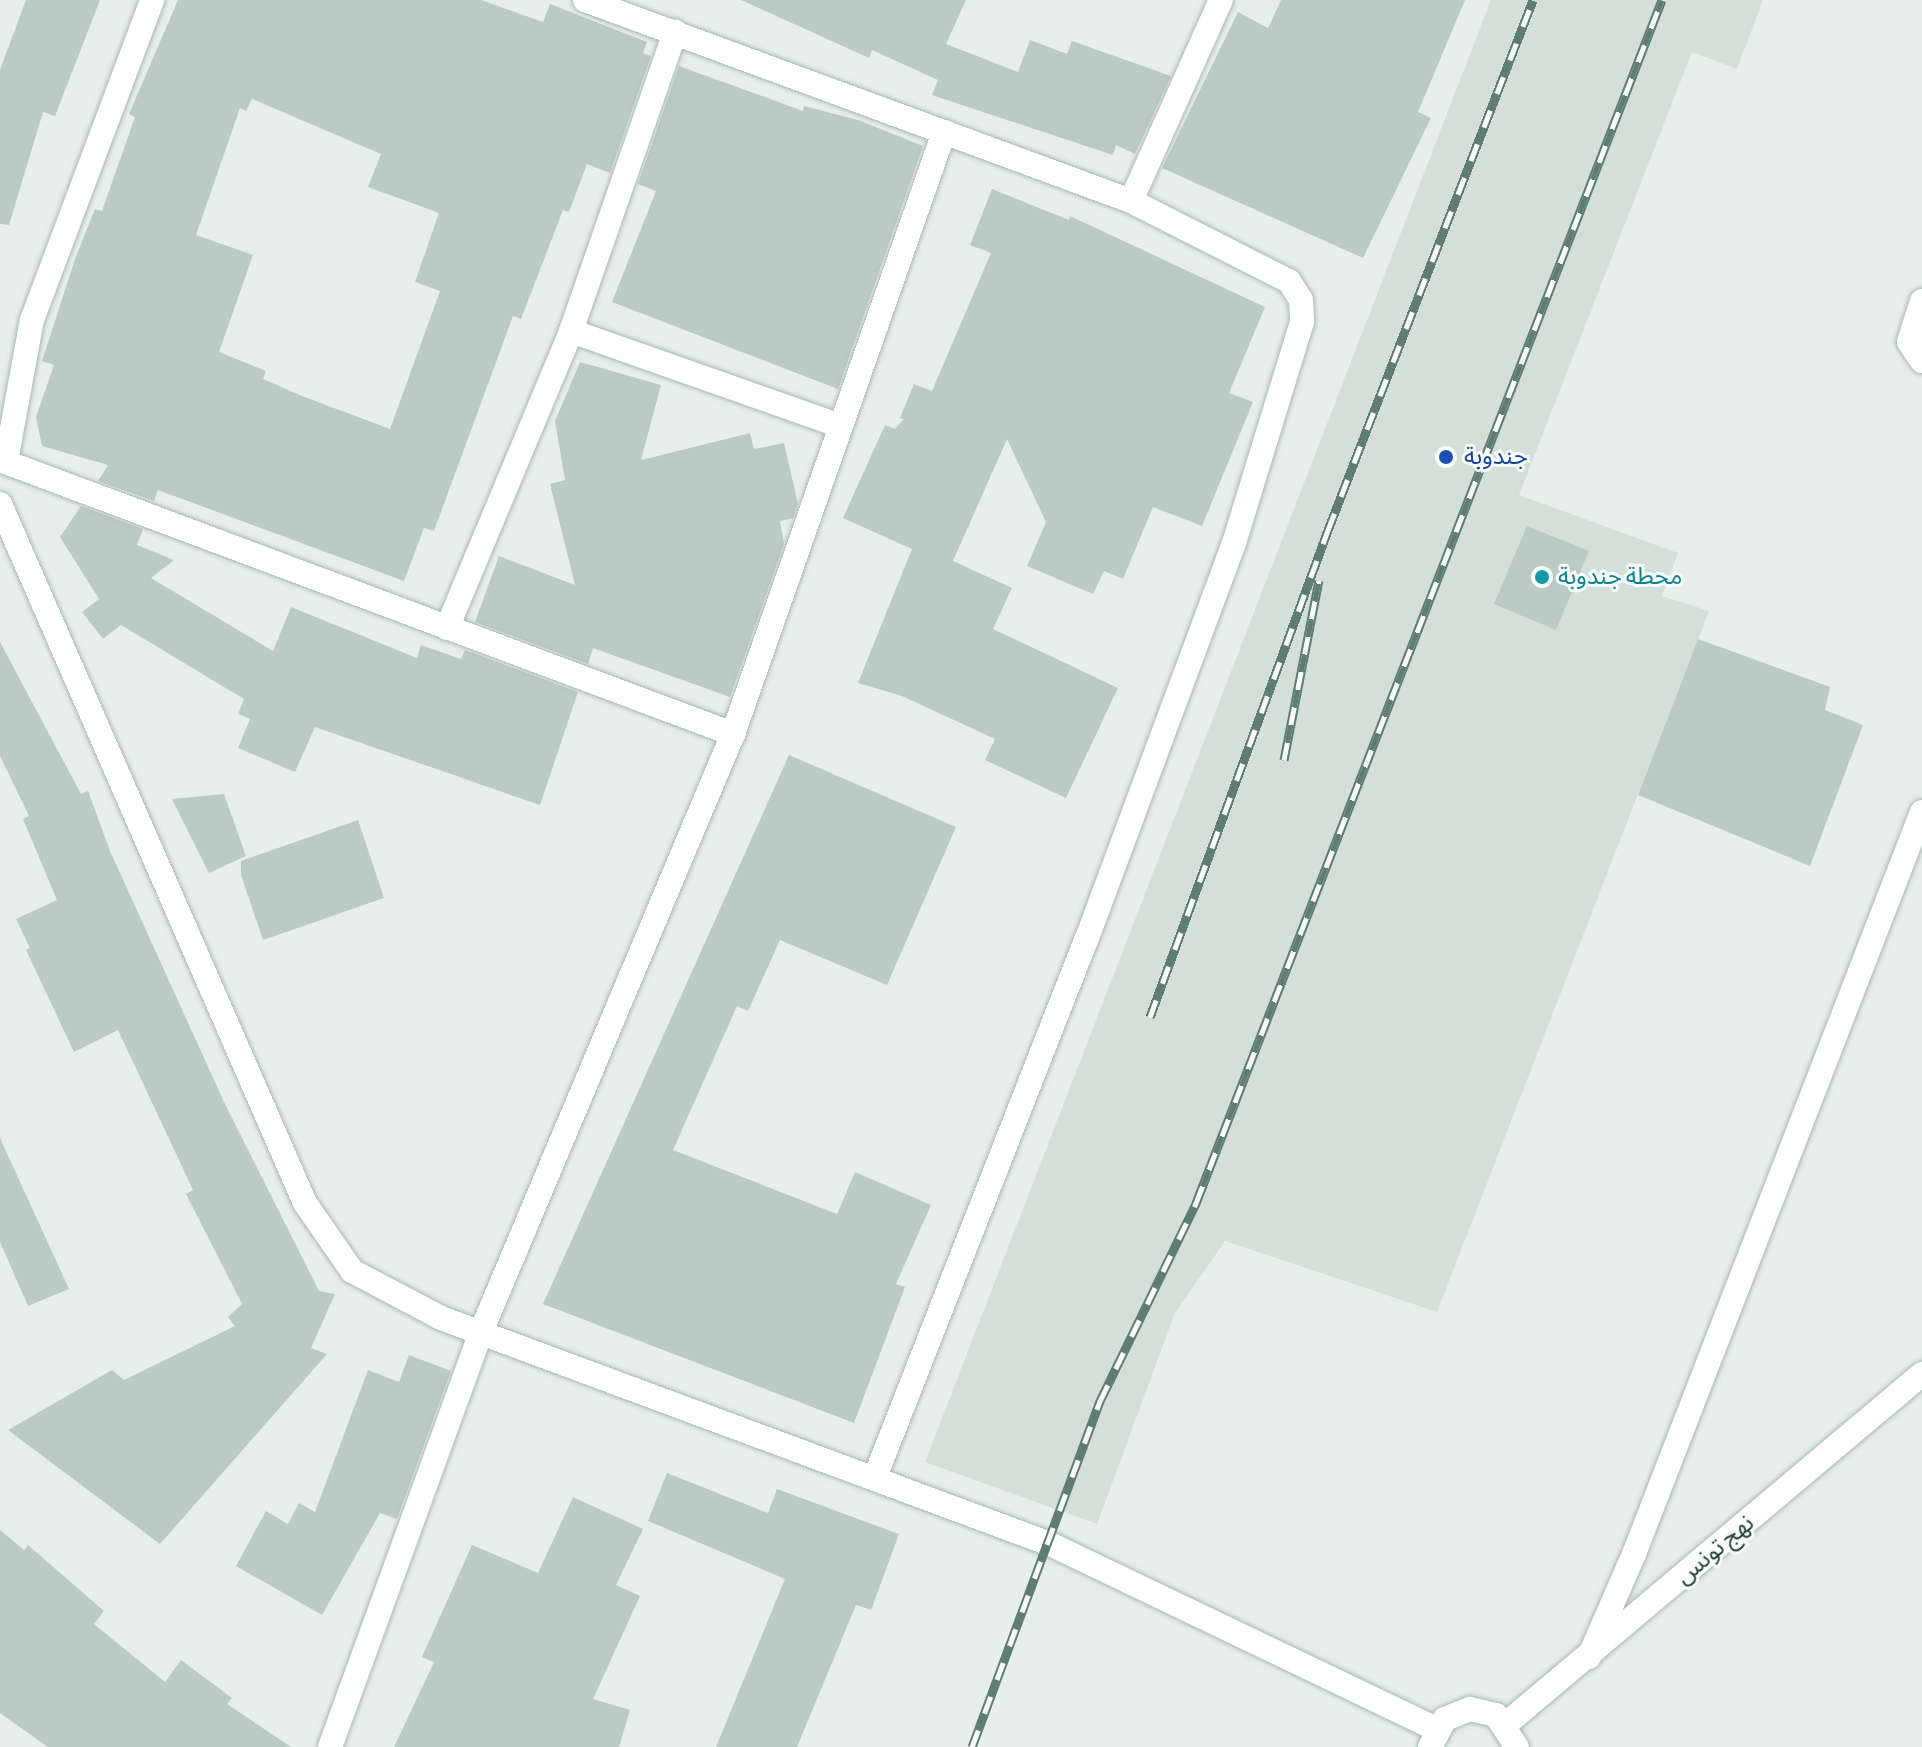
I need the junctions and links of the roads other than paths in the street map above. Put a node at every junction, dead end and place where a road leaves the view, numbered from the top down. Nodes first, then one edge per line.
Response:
1 (152, 0) edge
2 (585, 0) edge
3 (1221, 0) edge
4 (675, 32) junction
5 (944, 132) junction
6 (1131, 201) junction
7 (1922, 301) edge
8 (571, 331) junction
9 (1922, 361) edge
10 (841, 426) junction
11 (3, 461) edge
12 (0, 504) edge
13 (447, 628) junction
14 (733, 734) junction
15 (1922, 812) edge
16 (481, 1332) junction
17 (1922, 1374) edge
18 (875, 1477) junction
19 (1589, 1657) junction
20 (1506, 1724) junction
21 (1433, 1738) edge
22 (330, 1747) edge
23 (1517, 1747) edge

1 - 11 street
2 - 4 street
3 - 6 street
4 - 5 street
4 - 8 street
5 - 6 street
5 - 10 street
6 - 18 street
7 - 9 street
8 - 10 street
8 - 13 street
10 - 14 street
11 - 13 street
12 - 16 street
13 - 14 street
14 - 16 street
15 - 19 street
16 - 18 street
16 - 22 street
17 - 19 street, نهج تونس
18 - 21 street
19 - 20 street, نهج تونس
20 - 21 street
20 - 23 street

